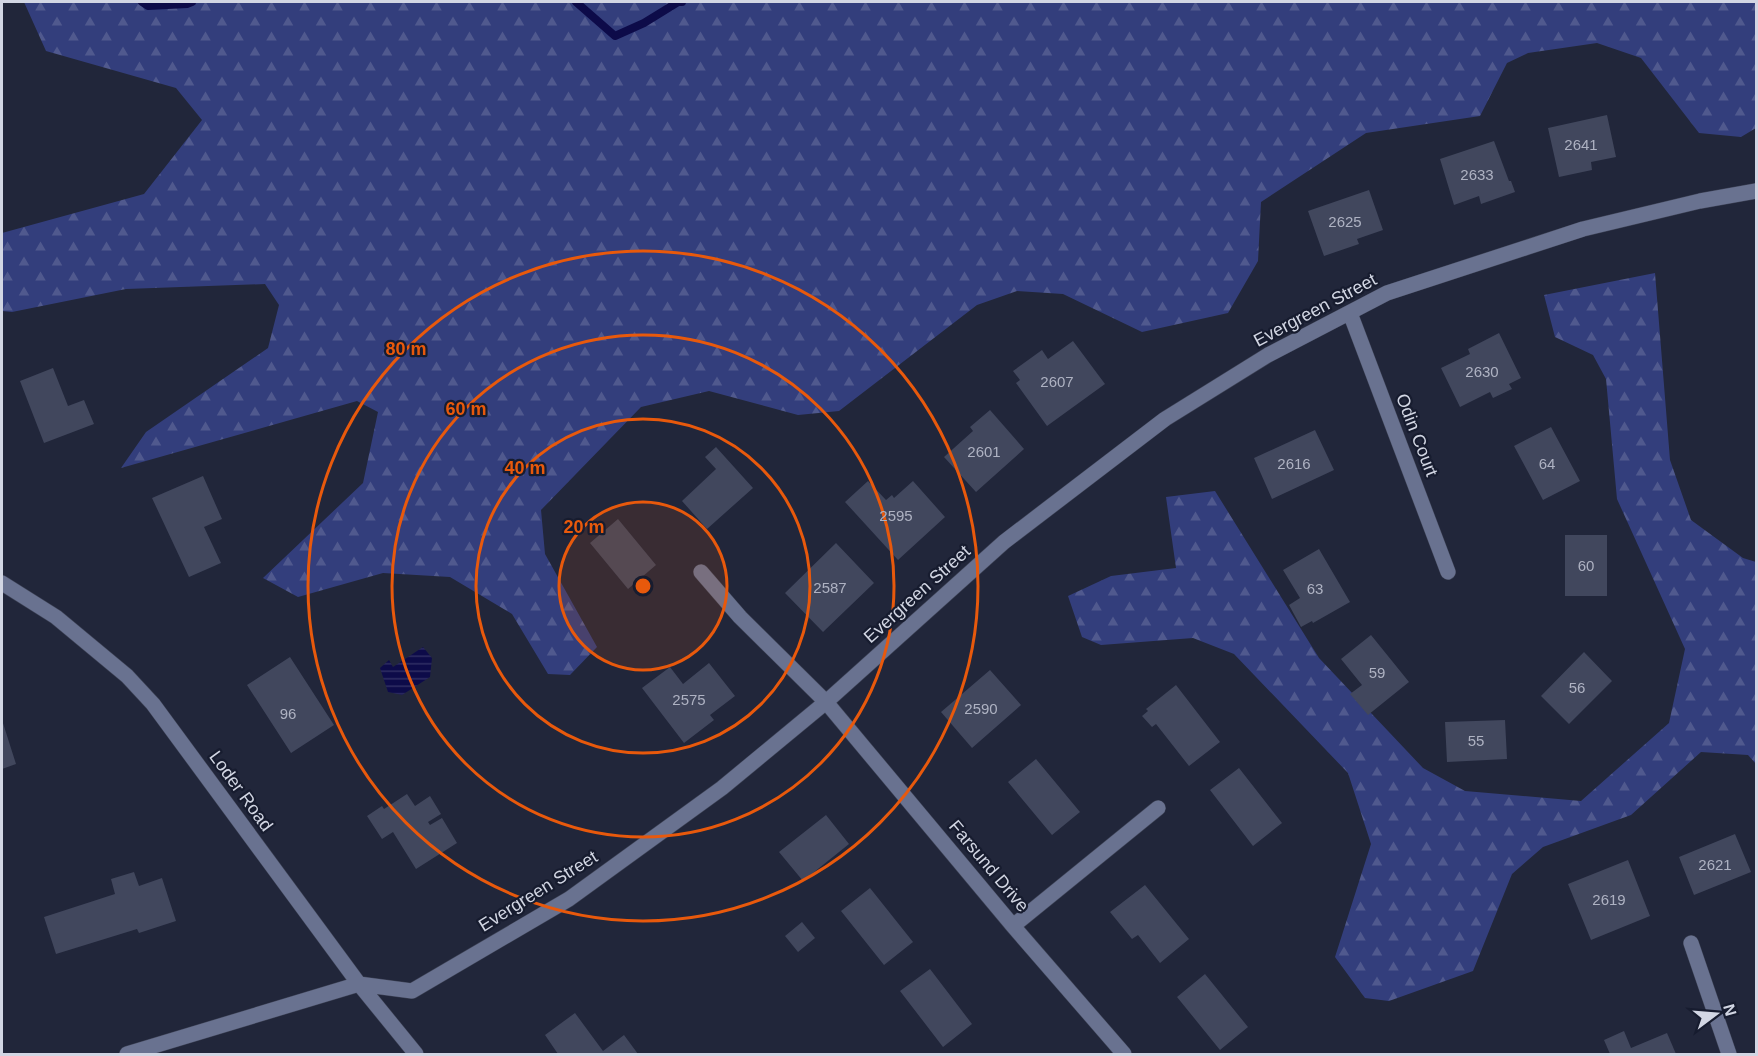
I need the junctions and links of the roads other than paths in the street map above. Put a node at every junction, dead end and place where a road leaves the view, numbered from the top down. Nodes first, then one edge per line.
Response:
1 (1756, 191) edge
2 (1350, 313) junction
3 (701, 572) dead end
4 (1448, 572) dead end
5 (2, 583) edge
6 (826, 702) junction
7 (1158, 808) dead end
8 (1013, 926) junction
9 (1691, 943) dead end
10 (359, 984) junction
11 (127, 1054) edge
12 (416, 1054) edge
13 (1124, 1054) edge
14 (1730, 1054) edge

1 - 2 street, Evergreen Street
2 - 4 street, Odin Court
2 - 6 street, Evergreen Street
3 - 6 street, Farsund Drive
5 - 10 street, Loder Road
6 - 8 street, Farsund Drive
6 - 10 street, Evergreen Street
7 - 8 street
8 - 13 street, Farsund Drive
9 - 14 street
10 - 11 street, Evergreen Street
10 - 12 street, Loder Road

